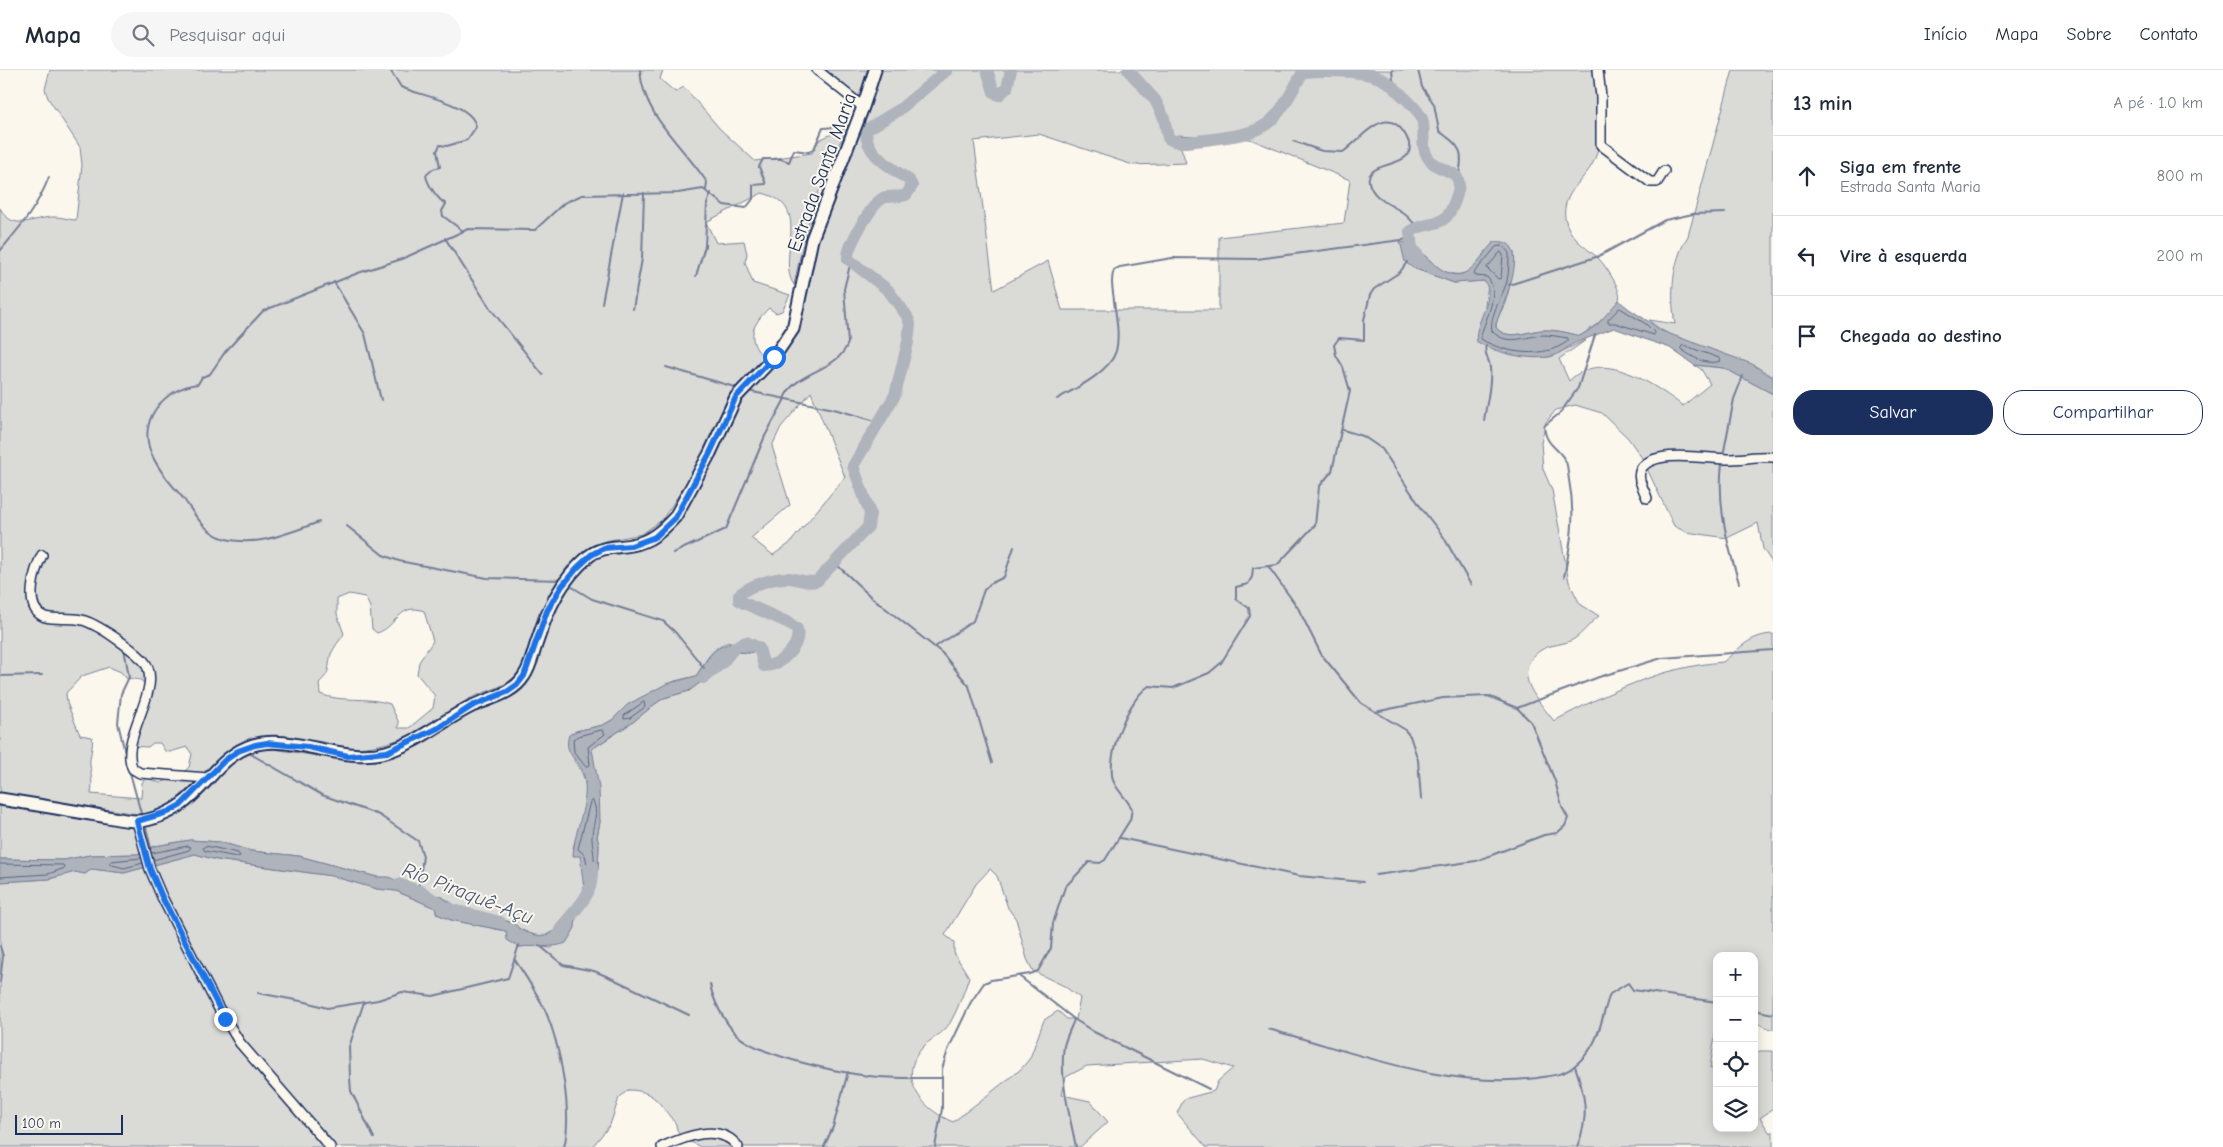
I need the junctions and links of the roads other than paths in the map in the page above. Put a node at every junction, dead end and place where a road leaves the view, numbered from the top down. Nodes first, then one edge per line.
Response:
1 (817, 70) edge
2 (875, 70) edge
3 (1598, 70) edge
4 (863, 107) junction
5 (1664, 171) dead end
6 (1773, 457) edge
7 (1647, 498) dead end
8 (42, 555) dead end
9 (208, 778) junction
10 (0, 799) edge
11 (137, 821) junction
12 (330, 1147) edge
13 (662, 1147) edge
14 (738, 1147) edge

1 - 4 street
2 - 4 street, Estrada Santa Maria
3 - 5 street
4 - 9 street, Estrada Santa Maria
6 - 7 street
8 - 9 street
9 - 11 street, Estrada Santa Maria
10 - 11 street, Estrada Santa Maria
11 - 12 street
13 - 14 street

